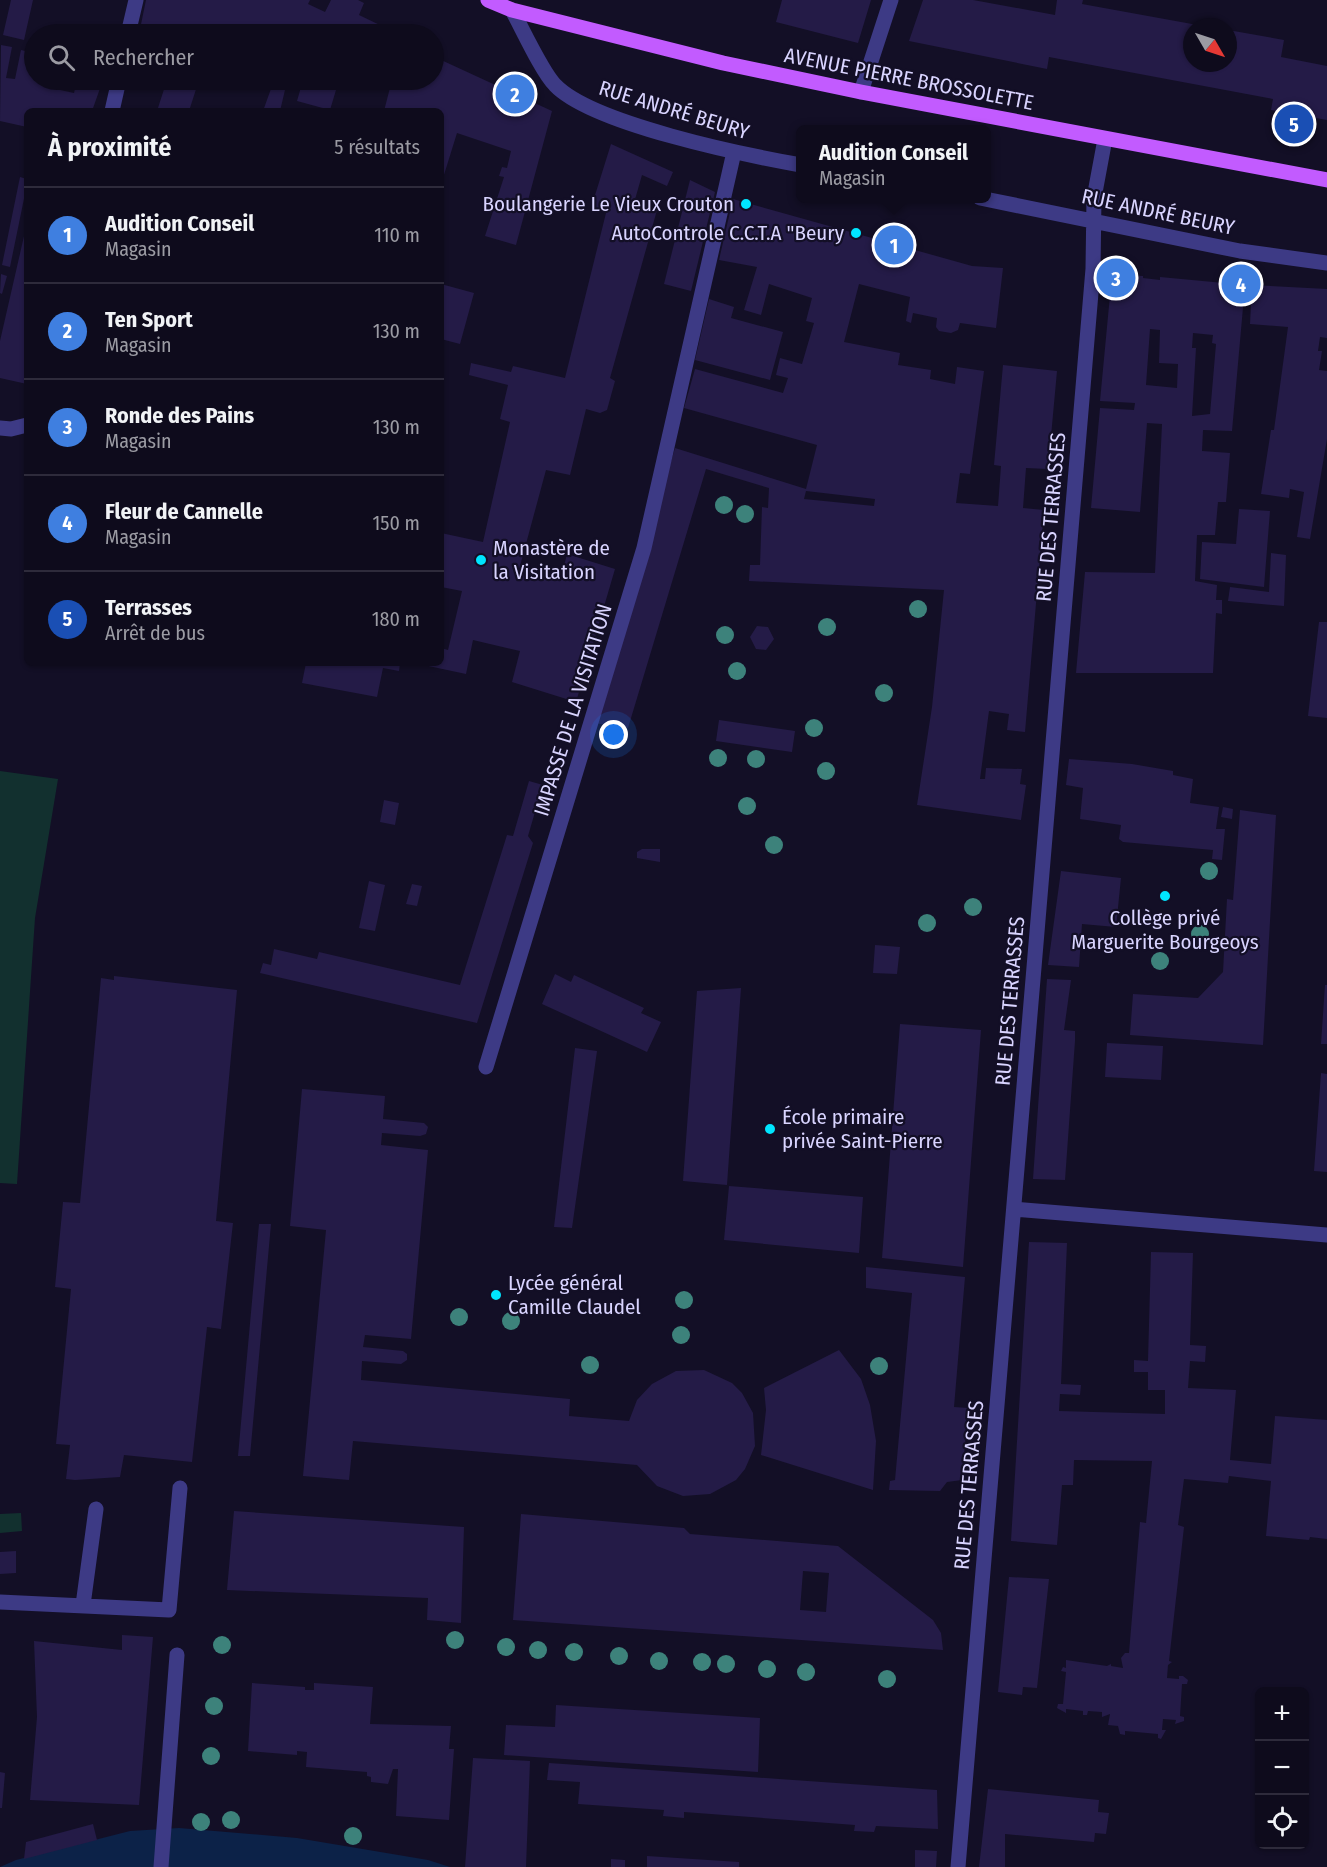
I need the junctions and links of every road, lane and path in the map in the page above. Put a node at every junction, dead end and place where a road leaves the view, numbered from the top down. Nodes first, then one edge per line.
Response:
1 (136, 0) edge
2 (488, 0) edge
3 (891, 0) edge
4 (512, 10) junction
5 (130, 24) edge
6 (117, 90) edge
7 (861, 92) junction
8 (113, 108) edge
9 (1105, 139) junction
10 (734, 152) junction
11 (796, 164) edge
12 (1327, 180) edge
13 (991, 200) edge
14 (1095, 221) junction
15 (1327, 263) edge
16 (24, 426) edge
17 (0, 428) edge
18 (486, 1067) dead end
19 (1014, 1209) junction
20 (1327, 1235) edge
21 (180, 1488) dead end
22 (96, 1509) dead end
23 (0, 1602) edge
24 (83, 1605) junction
25 (177, 1655) dead end
26 (161, 1867) edge
27 (958, 1867) edge

1 - 5 street
2 - 4 main road, AVENUE PIERRE BROSSOLETTE
3 - 7 street
4 - 7 main road, AVENUE PIERRE BROSSOLETTE
4 - 10 street, RUE ANDRÉ BEURY
6 - 8 street
7 - 9 main road, AVENUE PIERRE BROSSOLETTE
9 - 12 main road, AVENUE PIERRE BROSSOLETTE
9 - 14 street, RUE DES TERRASSES
10 - 11 street, RUE ANDRÉ BEURY
10 - 18 street, IMPASSE DE LA VISITATION
13 - 14 street, RUE ANDRÉ BEURY
14 - 15 street, RUE ANDRÉ BEURY
14 - 19 street, RUE DES TERRASSES
16 - 17 street
19 - 20 street
19 - 27 street, RUE DES TERRASSES
21 - 24 street
22 - 24 street
23 - 24 street
25 - 26 street

